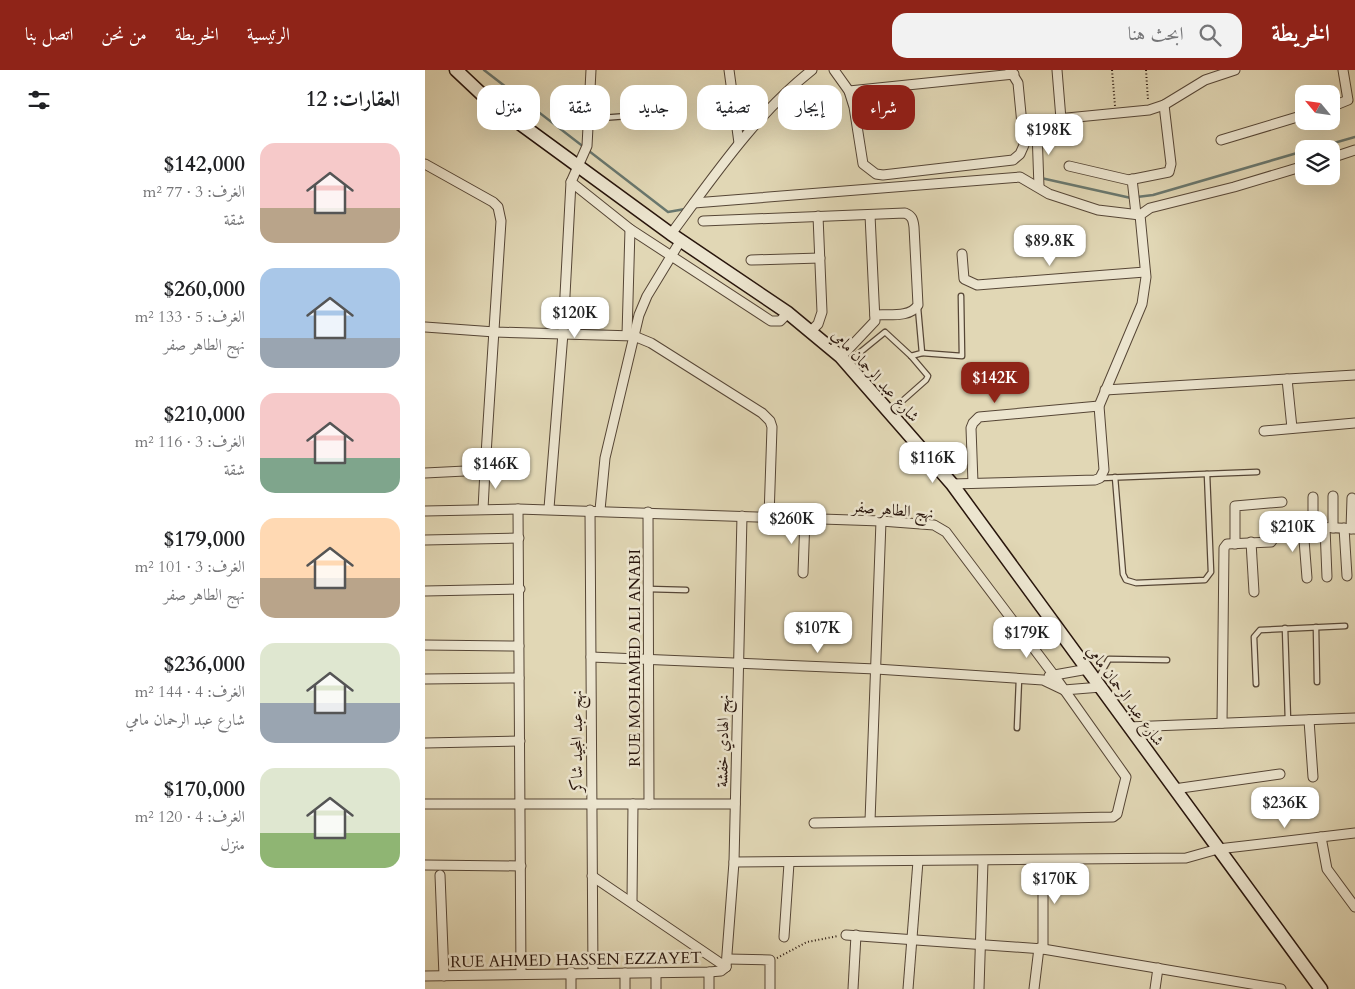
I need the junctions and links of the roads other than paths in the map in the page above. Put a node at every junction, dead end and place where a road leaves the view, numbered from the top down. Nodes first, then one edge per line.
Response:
1 (456, 70) edge
2 (591, 70) edge
3 (729, 70) edge
4 (812, 70) edge
5 (834, 70) edge
6 (1057, 70) edge
7 (1235, 70) edge
8 (1343, 70) edge
9 (1012, 72) edge
10 (590, 85) edge
11 (849, 91) junction
12 (1340, 103) edge
13 (1164, 105) junction
14 (1295, 118) edge
15 (1061, 119) junction
16 (588, 130) edge
17 (1221, 140) dead end
18 (739, 143) junction
19 (1355, 150) edge
20 (1340, 155) edge
21 (425, 164) edge
22 (577, 165) junction
23 (1069, 166) dead end
24 (1295, 169) edge
25 (1132, 179) junction
26 (571, 182) junction
27 (1039, 187) junction
28 (694, 203) junction
29 (1138, 214) junction
30 (869, 215) junction
31 (818, 216) junction
32 (703, 221) dead end
33 (630, 229) junction
34 (676, 237) junction
35 (962, 254) dead end
36 (671, 256) junction
37 (820, 258) junction
38 (751, 260) dead end
39 (1145, 272) junction
40 (961, 296) dead end
41 (918, 305) junction
42 (788, 313) junction
43 (875, 315) junction
44 (425, 327) edge
45 (811, 331) junction
46 (495, 332) junction
47 (563, 334) junction
48 (630, 336) junction
49 (921, 353) junction
50 (911, 356) junction
51 (844, 360) junction
52 (1355, 375) edge
53 (1287, 379) junction
54 (1105, 390) junction
55 (1099, 406) junction
56 (890, 412) junction
57 (1355, 423) edge
58 (1292, 428) junction
59 (1264, 431) dead end
60 (485, 470) junction
61 (1257, 472) dead end
62 (425, 473) edge
63 (1207, 474) junction
64 (1115, 477) junction
65 (1099, 478) junction
66 (973, 483) junction
67 (952, 484) junction
68 (1333, 496) dead end
69 (1313, 497) dead end
70 (1352, 498) dead end
71 (1282, 502) dead end
72 (549, 508) junction
73 (483, 509) junction
74 (518, 509) junction
75 (590, 510) junction
76 (600, 510) junction
77 (425, 512) edge
78 (648, 512) junction
79 (742, 516) junction
80 (769, 517) junction
81 (805, 518) junction
82 (881, 521) junction
83 (1303, 527) junction
84 (1313, 528) junction
85 (1329, 528) junction
86 (1350, 528) edge
87 (519, 538) junction
88 (425, 540) edge
89 (1251, 542) junction
90 (1235, 544) junction
91 (803, 573) dead end
92 (1347, 576) dead end
93 (1327, 577) dead end
94 (1307, 578) dead end
95 (519, 589) junction
96 (648, 589) junction
97 (686, 590) dead end
98 (425, 591) edge
99 (1254, 592) dead end
100 (1345, 626) dead end
101 (1285, 628) junction
102 (1315, 628) junction
103 (425, 645) edge
104 (519, 646) junction
105 (591, 657) junction
106 (649, 660) junction
107 (1167, 660) dead end
108 (738, 662) junction
109 (875, 669) junction
110 (1088, 669) junction
111 (1053, 674) junction
112 (519, 678) junction
113 (425, 679) edge
114 (1019, 679) junction
115 (1043, 680) junction
116 (1317, 682) dead end
117 (1099, 684) junction
118 (1256, 684) dead end
119 (1064, 690) junction
120 (1355, 718) edge
121 (1309, 720) junction
122 (1288, 721) junction
123 (1221, 723) junction
124 (1128, 727) junction
125 (1017, 728) dead end
126 (520, 741) junction
127 (425, 742) edge
128 (1280, 774) dead end
129 (1313, 777) dead end
130 (1174, 789) junction
131 (520, 803) junction
132 (425, 804) edge
133 (591, 804) junction
134 (633, 804) junction
135 (649, 804) junction
136 (735, 804) junction
137 (870, 821) junction
138 (814, 823) dead end
139 (1355, 833) edge
140 (1321, 837) junction
141 (1218, 849) junction
142 (983, 860) junction
143 (918, 861) junction
144 (1043, 861) junction
145 (734, 862) junction
146 (789, 863) junction
147 (425, 865) edge
148 (521, 866) junction
149 (440, 876) dead end
150 (592, 876) junction
151 (1351, 896) edge
152 (632, 901) junction
153 (1355, 907) edge
154 (846, 935) road end
155 (857, 935) junction
156 (783, 936) dead end
157 (911, 938) junction
158 (980, 942) junction
159 (1041, 948) junction
160 (727, 963) junction
161 (1159, 968) junction
162 (571, 972) junction
163 (709, 972) junction
164 (593, 973) junction
165 (625, 973) junction
166 (656, 973) junction
167 (521, 974) junction
168 (425, 976) edge
169 (444, 976) junction
170 (571, 989) edge
171 (625, 989) edge
172 (656, 989) edge
173 (709, 989) edge
174 (770, 989) edge
175 (853, 989) edge
176 (908, 989) edge
177 (979, 989) edge
178 (1034, 989) edge
179 (1155, 989) edge
180 (1281, 989) edge
181 (1321, 989) edge

1 - 22 street, شارع عبد الرحمان مامي
2 - 10 street
3 - 18 street
4 - 18 street
5 - 11 street
6 - 15 street
7 - 13 street
8 - 12 street
9 - 11 street
9 - 11 street
13 - 15 street
13 - 25 street
14 - 17 street
15 - 27 street
16 - 22 street
18 - 28 street
19 - 20 street
21 - 46 street
22 - 26 street
22 - 34 street, شارع عبد الرحمان مامي
23 - 25 street
24 - 29 street
25 - 29 street
26 - 33 street
26 - 47 street
27 - 28 street
27 - 29 street
28 - 34 street
29 - 39 street
30 - 31 street
30 - 41 street
30 - 43 street
31 - 32 street
31 - 37 street
33 - 36 street
33 - 48 street
34 - 36 street
34 - 42 street, شارع عبد الرحمان مامي
35 - 39 street
36 - 42 street
36 - 48 street
37 - 38 street
37 - 45 street
39 - 54 street
40 - 49 lane
41 - 43 street
41 - 49 lane
42 - 45 street, شارع عبد الرحمان مامي
43 - 51 street
44 - 46 street
45 - 51 street, شارع عبد الرحمان مامي
46 - 47 street
46 - 60 street
47 - 48 street
47 - 72 street
48 - 76 street
48 - 80 street
49 - 50 lane
50 - 51 lane
50 - 56 lane
51 - 56 street, شارع عبد الرحمان مامي
52 - 53 street
53 - 54 street
53 - 58 street
54 - 55 street
55 - 65 street
55 - 66 street
56 - 67 street, شارع عبد الرحمان مامي
57 - 58 street
58 - 59 street
60 - 62 street
60 - 73 street
61 - 63 lane
63 - 64 lane
63 - 64 lane
64 - 65 lane
65 - 66 street
66 - 67 street
67 - 110 street, شارع عبد الرحمان مامي
68 - 85 street
69 - 84 street
70 - 86 street
71 - 90 street
72 - 74 street, نهج الطاهر صفر
72 - 75 street, نهج الطاهر صفر
73 - 74 street, نهج الطاهر صفر
73 - 77 street, نهج الطاهر صفر
74 - 87 street
75 - 76 street, نهج الطاهر صفر
75 - 105 street, نهج عبد المجيد شاكر
76 - 78 street, نهج الطاهر صفر
78 - 79 street, نهج الطاهر صفر
78 - 96 street, RUE MOHAMED ALI ANABI
79 - 80 street, نهج الطاهر صفر
79 - 108 street, نهج الهادي خفشة
80 - 81 street, نهج الطاهر صفر
81 - 82 street, نهج الطاهر صفر
81 - 91 street
82 - 109 street
82 - 111 street, نهج الطاهر صفر
83 - 84 street
83 - 89 street
83 - 94 street
84 - 85 street
85 - 86 street
85 - 93 street
86 - 92 street
87 - 88 street
87 - 95 street
89 - 90 street
89 - 99 street
90 - 123 street
95 - 98 street
95 - 104 street
96 - 97 lane
96 - 106 street, RUE MOHAMED ALI ANABI
100 - 102 lane
101 - 102 lane
101 - 118 lane
101 - 122 lane
102 - 116 lane
103 - 104 street
104 - 112 street
105 - 106 street
105 - 133 street, نهج عبد المجيد شاكر
106 - 108 street
106 - 135 street, RUE MOHAMED ALI ANABI
107 - 117 lane
108 - 109 street
108 - 136 street, نهج الهادي خفشة
109 - 114 street
109 - 137 street
110 - 111 street
110 - 117 street, شارع عبد الرحمان مامي
111 - 115 street
111 - 119 street, نهج الطاهر صفر
112 - 113 street
112 - 126 street
114 - 115 street
114 - 125 lane
115 - 119 street
117 - 119 street
117 - 124 street, شارع عبد الرحمان مامي
119 - 137 street, نهج الطاهر صفر
120 - 121 street
121 - 122 street
121 - 129 street
122 - 123 street
123 - 124 street
124 - 130 street, شارع عبد الرحمان مامي
126 - 127 street
126 - 131 street
128 - 130 street
130 - 141 street, شارع عبد الرحمان مامي
131 - 132 street
131 - 133 street
131 - 148 street
133 - 134 street
133 - 150 street, نهج عبد المجيد شاكر
134 - 135 street
134 - 152 street
135 - 136 street
136 - 145 street, نهج الهادي خفشة
137 - 138 street
139 - 140 street
140 - 141 street
140 - 151 street
141 - 144 street
141 - 181 street, شارع عبد الرحمان مامي
142 - 143 street
142 - 144 street
142 - 158 street
143 - 146 street
143 - 157 street
144 - 159 street
145 - 146 street
145 - 160 street, نهج الهادي خفشة
146 - 156 street
147 - 148 street
148 - 167 street
149 - 169 street
150 - 152 street
150 - 164 street, نهج عبد المجيد شاكر
151 - 153 street
152 - 160 street
154 - 155 street
155 - 157 street
155 - 175 street
157 - 158 street
157 - 176 street
158 - 159 street
158 - 177 street
159 - 161 street
159 - 178 street
160 - 163 street, RUE AHMED HASSEN EZZAYET
160 - 174 street, RUE AHMED HASSEN EZZAYET
161 - 179 street
161 - 180 street
162 - 164 street, RUE AHMED HASSEN EZZAYET
162 - 167 street, RUE AHMED HASSEN EZZAYET
162 - 170 street
163 - 166 street, RUE AHMED HASSEN EZZAYET
163 - 173 street
164 - 165 street, RUE AHMED HASSEN EZZAYET
165 - 166 street, RUE AHMED HASSEN EZZAYET
165 - 171 street
166 - 172 street
167 - 169 street, RUE AHMED HASSEN EZZAYET
168 - 169 street, RUE AHMED HASSEN EZZAYET

